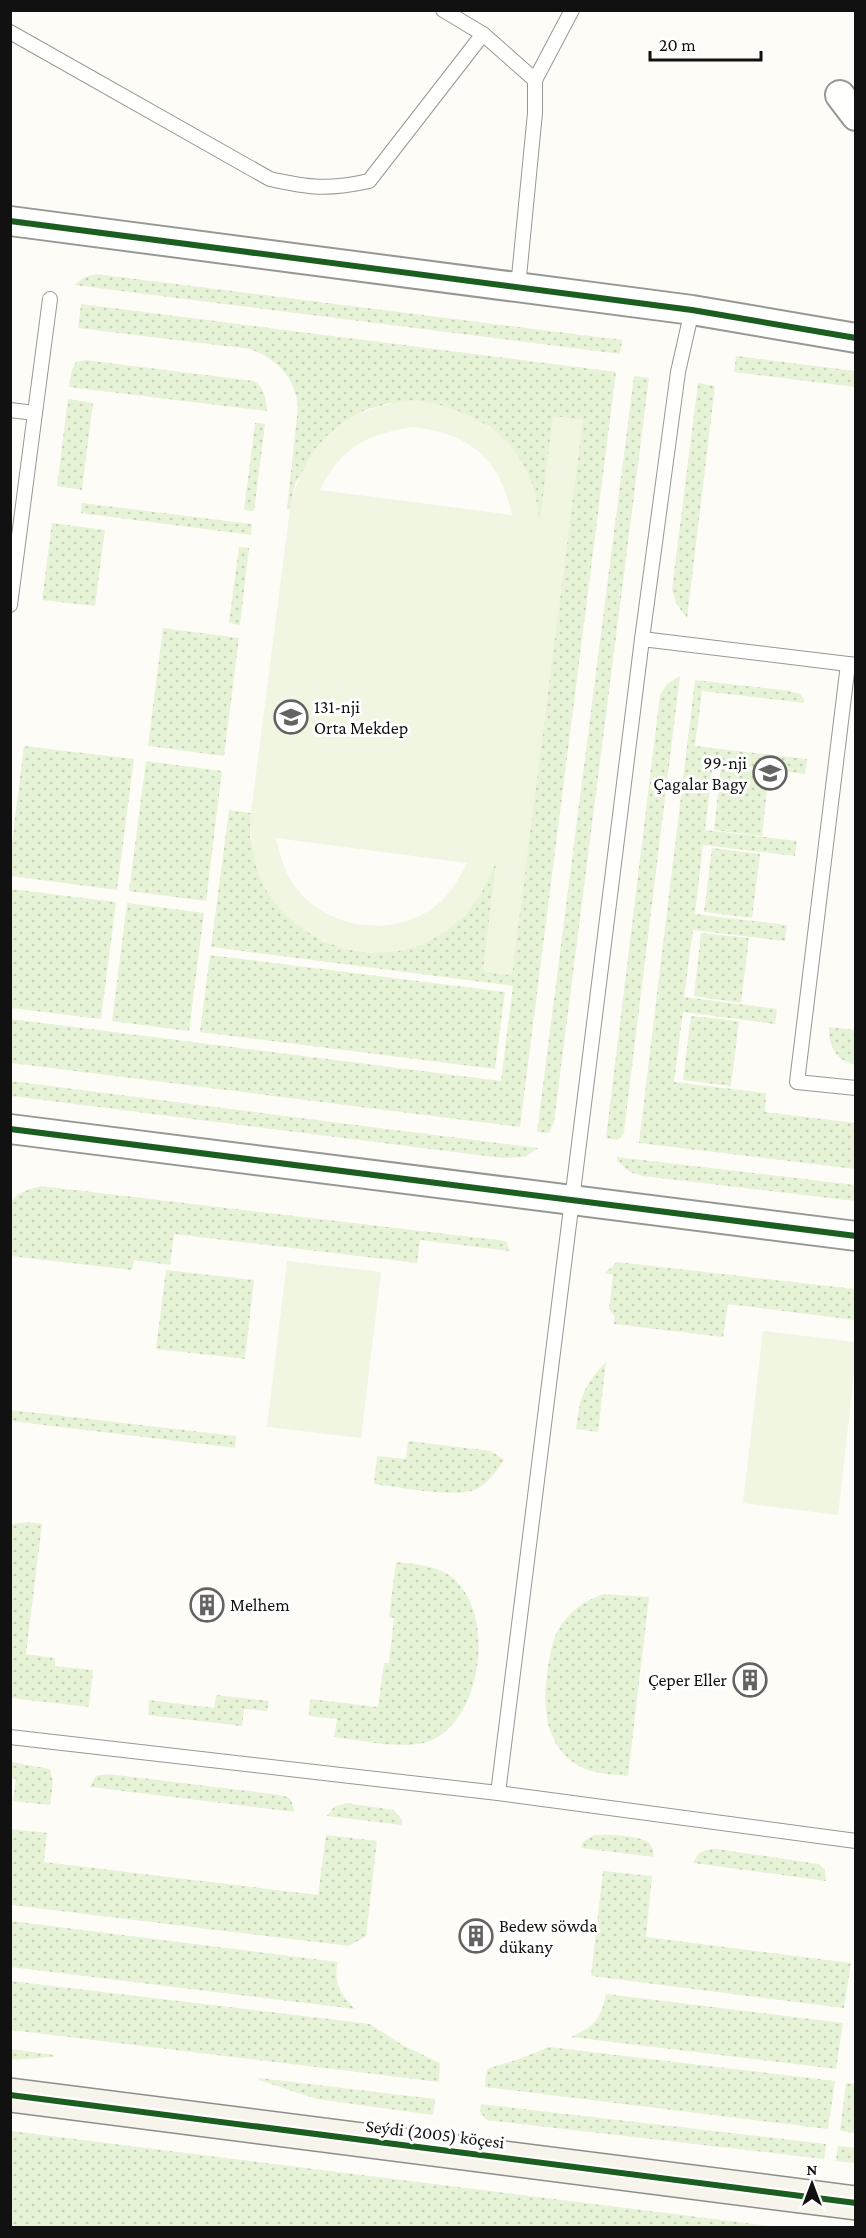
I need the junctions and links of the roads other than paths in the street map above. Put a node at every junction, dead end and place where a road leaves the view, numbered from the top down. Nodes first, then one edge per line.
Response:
1 (443, 10) edge
2 (573, 10) edge
3 (10, 32) edge
4 (483, 34) junction
5 (535, 80) junction
6 (10, 221) edge
7 (518, 287) junction
8 (50, 299) dead end
9 (692, 310) junction
10 (855, 338) edge
11 (10, 410) edge
12 (35, 413) junction
13 (10, 605) edge
14 (642, 639) junction
15 (852, 664) edge
16 (855, 1089) edge
17 (10, 1129) edge
18 (570, 1200) junction
19 (855, 1236) edge
20 (10, 1737) edge
21 (498, 1792) junction
22 (855, 1841) edge
23 (10, 2095) edge
24 (855, 2202) edge

1 - 4 lane
2 - 5 lane
3 - 4 lane
4 - 5 lane
5 - 7 lane
6 - 7 street
7 - 9 street
8 - 12 lane
9 - 10 street
9 - 14 lane
11 - 12 lane
12 - 13 lane
14 - 15 lane
14 - 18 lane
15 - 16 lane
17 - 18 street
18 - 19 street
18 - 21 lane
20 - 21 lane
21 - 22 lane
23 - 24 street, Seýdi (2005) köçesi

